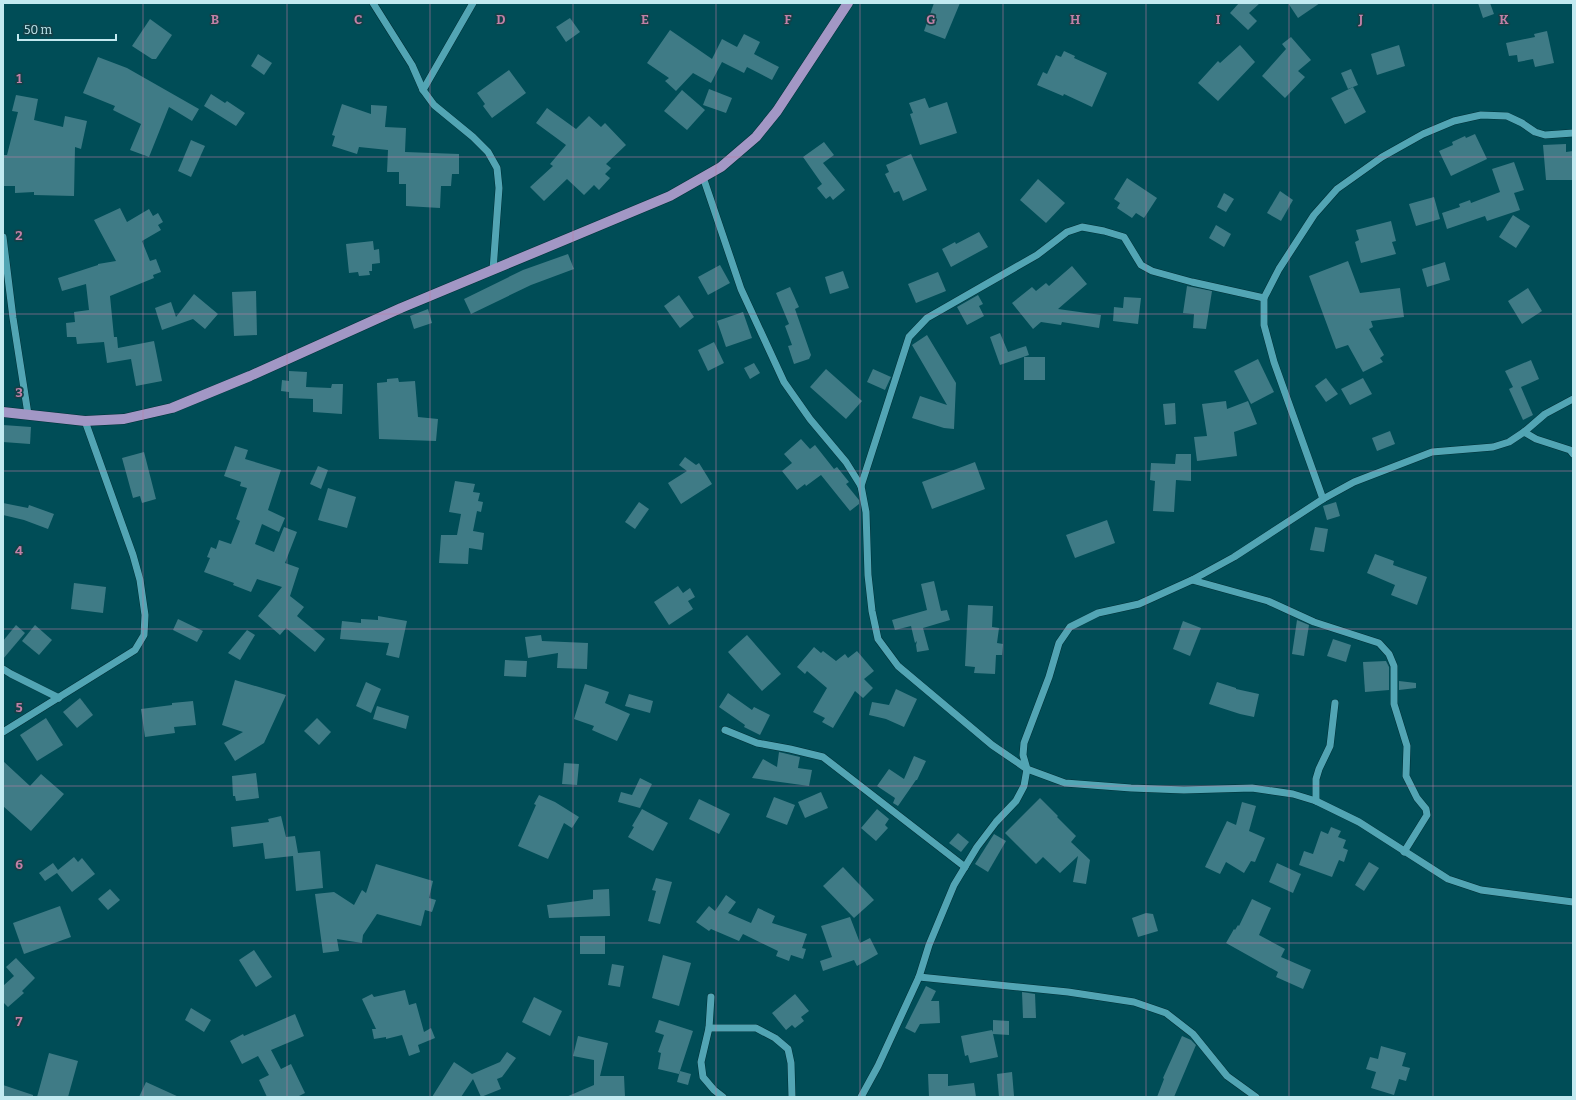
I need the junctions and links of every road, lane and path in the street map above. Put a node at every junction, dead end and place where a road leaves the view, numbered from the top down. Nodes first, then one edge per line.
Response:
1 (373, 3) edge
2 (473, 3) edge
3 (848, 3) edge
4 (423, 90) junction
5 (1573, 133) edge
6 (703, 177) junction
7 (3, 237) edge
8 (493, 270) junction
9 (1264, 298) junction
10 (1573, 399) edge
11 (3, 412) edge
12 (28, 414) junction
13 (85, 421) junction
14 (1524, 432) junction
15 (1573, 454) edge
16 (862, 486) junction
17 (1323, 499) junction
18 (1192, 580) junction
19 (3, 669) edge
20 (59, 698) junction
21 (1334, 703) dead end
22 (725, 730) dead end
23 (3, 732) edge
24 (1027, 770) junction
25 (1316, 801) junction
26 (1404, 852) junction
27 (965, 867) junction
28 (1573, 902) edge
29 (919, 977) junction
30 (711, 997) dead end
31 (709, 1028) junction
32 (723, 1097) edge
33 (792, 1097) edge
34 (861, 1097) edge
35 (1256, 1097) edge

1 - 4 street
2 - 4 street
3 - 6 main road
4 - 8 street
5 - 9 street
6 - 8 main road
6 - 16 street
7 - 12 street
8 - 13 main road
9 - 16 street
9 - 17 street
10 - 14 street
11 - 12 main road
12 - 13 main road
13 - 20 street
14 - 15 street
14 - 17 street
16 - 24 street
17 - 18 street
18 - 24 street
18 - 26 street
19 - 20 street
20 - 23 street
21 - 25 street
22 - 27 street
24 - 25 street
24 - 27 street
25 - 26 street
26 - 28 street
27 - 29 street
29 - 34 street
29 - 35 street
30 - 31 street
31 - 32 street
31 - 33 street

